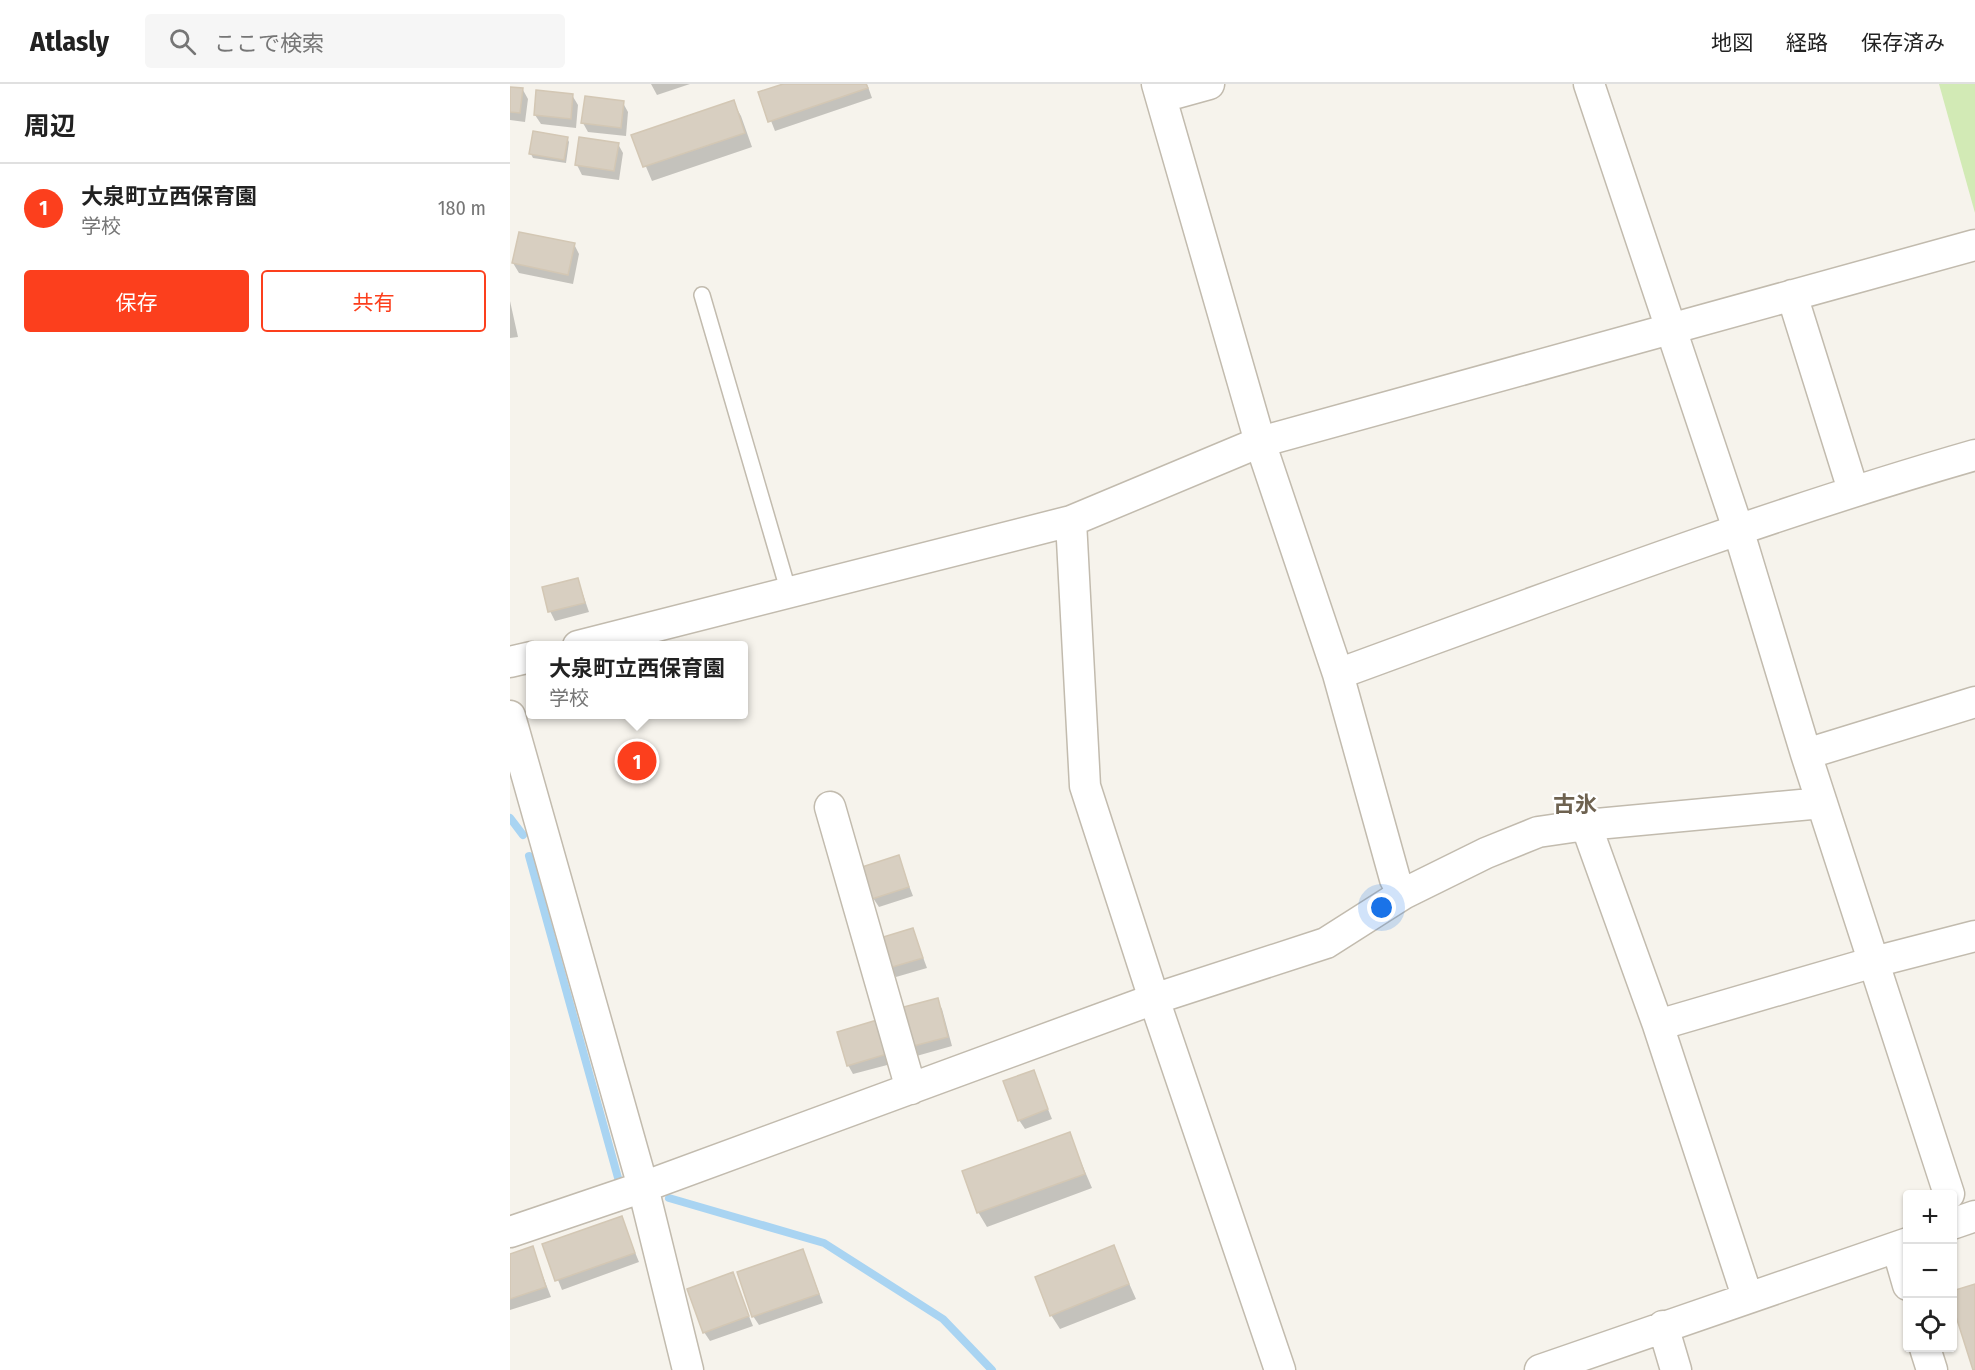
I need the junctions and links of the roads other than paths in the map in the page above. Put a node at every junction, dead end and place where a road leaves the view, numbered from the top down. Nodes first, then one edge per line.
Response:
1 (1209, 84) edge
2 (1588, 84) edge
3 (1159, 91) edge
4 (1975, 245) edge
5 (702, 295) dead end
6 (1792, 296) junction
7 (1672, 330) junction
8 (1260, 442) junction
9 (1975, 454) edge
10 (1853, 490) junction
11 (1071, 521) junction
12 (1738, 529) junction
13 (789, 593) junction
14 (594, 641) edge
15 (526, 658) edge
16 (510, 662) edge
17 (1338, 674) junction
18 (1975, 702) edge
19 (510, 717) edge
20 (1806, 754) junction
21 (519, 778) edge
22 (1822, 803) junction
23 (830, 807) dead end
24 (1586, 825) junction
25 (1403, 894) junction
26 (1975, 936) edge
27 (1874, 962) junction
28 (1154, 999) junction
29 (1658, 1025) junction
30 (911, 1089) junction
31 (643, 1187) junction
32 (1958, 1212) edge
33 (510, 1232) edge
34 (1902, 1245) edge
35 (1747, 1296) junction
36 (1663, 1326) junction
37 (1927, 1352) edge
38 (688, 1370) edge
39 (1280, 1370) edge
40 (1540, 1370) edge
41 (1676, 1370) edge
42 (1932, 1370) edge

1 - 3 street
2 - 7 street
3 - 8 street
4 - 6 street
5 - 13 lane
6 - 7 street
6 - 10 street
7 - 8 street
7 - 12 street
8 - 11 street
8 - 17 street
9 - 10 street
10 - 12 street
11 - 13 street
11 - 28 street
12 - 17 street
12 - 20 street
13 - 14 street
15 - 16 street
17 - 25 street
18 - 20 street
19 - 21 street
20 - 22 street
21 - 31 street
22 - 24 street
22 - 27 street
23 - 30 street
24 - 25 street
24 - 29 street
25 - 28 street
26 - 27 street
27 - 29 street
27 - 32 street
28 - 30 street
28 - 39 street
29 - 35 street
30 - 31 street
31 - 33 street
31 - 38 street
34 - 35 street
35 - 36 street
36 - 40 street
36 - 41 street
37 - 42 street

